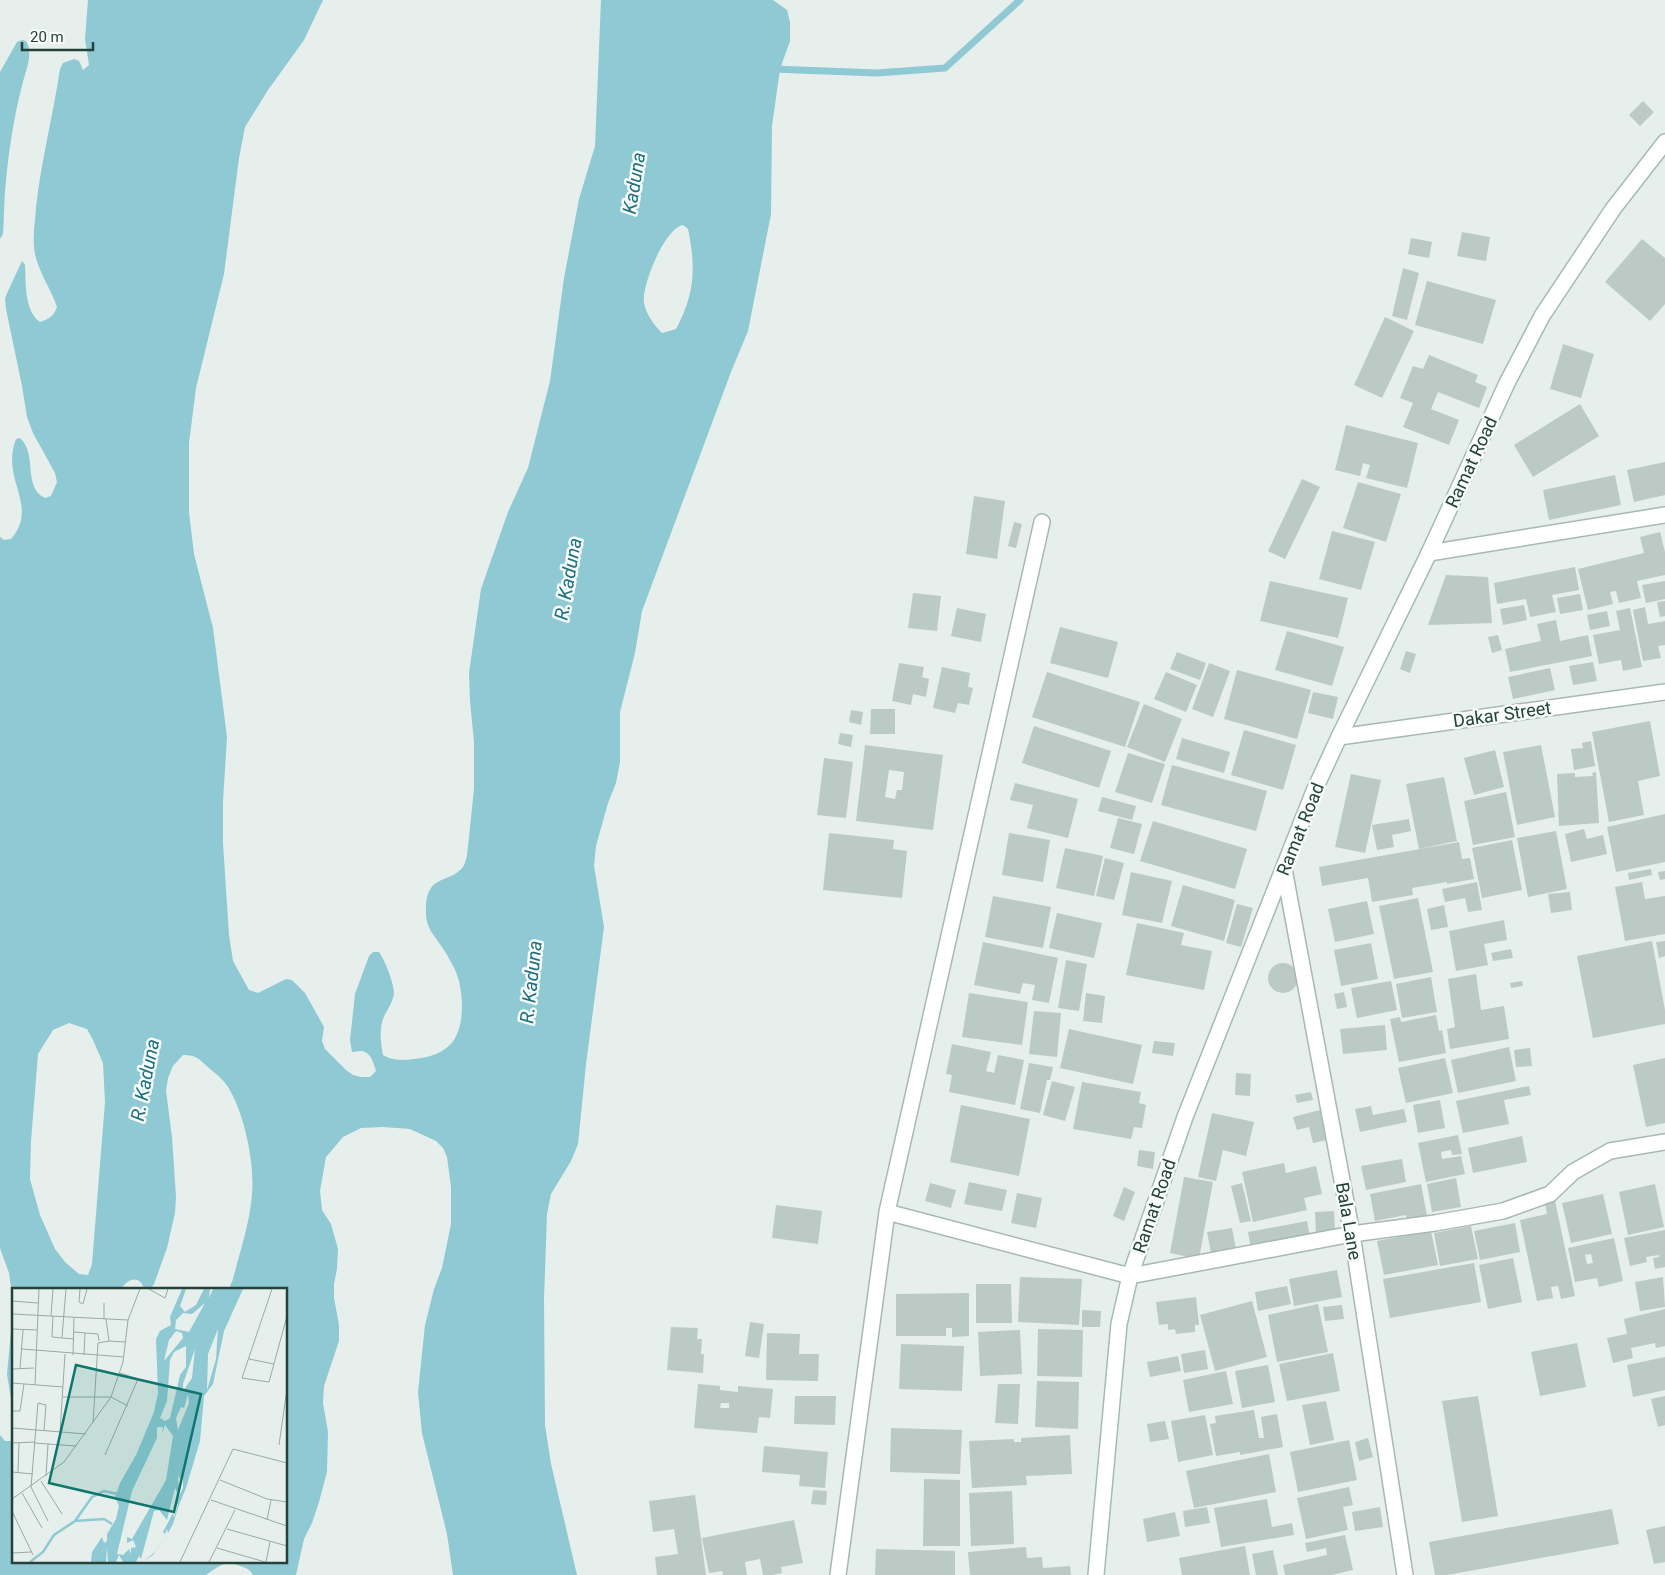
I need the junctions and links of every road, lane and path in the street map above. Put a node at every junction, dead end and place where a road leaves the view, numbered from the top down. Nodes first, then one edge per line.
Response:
1 (1665, 142) edge
2 (1665, 516) edge
3 (1042, 522) dead end
4 (1429, 553) junction
5 (1665, 692) edge
6 (1339, 737) junction
7 (1284, 869) junction
8 (1665, 1142) edge
9 (887, 1212) junction
10 (1352, 1234) junction
11 (1130, 1276) junction
12 (838, 1575) edge
13 (1096, 1575) edge
14 (1405, 1575) edge

1 - 4 street, Ramat Road
2 - 4 street
3 - 9 street
4 - 6 street, Ramat Road
5 - 6 street, Dakar Street
6 - 7 street, Ramat Road
7 - 10 street, Bala Lane
7 - 11 street, Ramat Road
8 - 10 street
9 - 11 street
9 - 12 street
10 - 11 street
10 - 14 street, Bala Lane
11 - 13 street, Ramat Road

